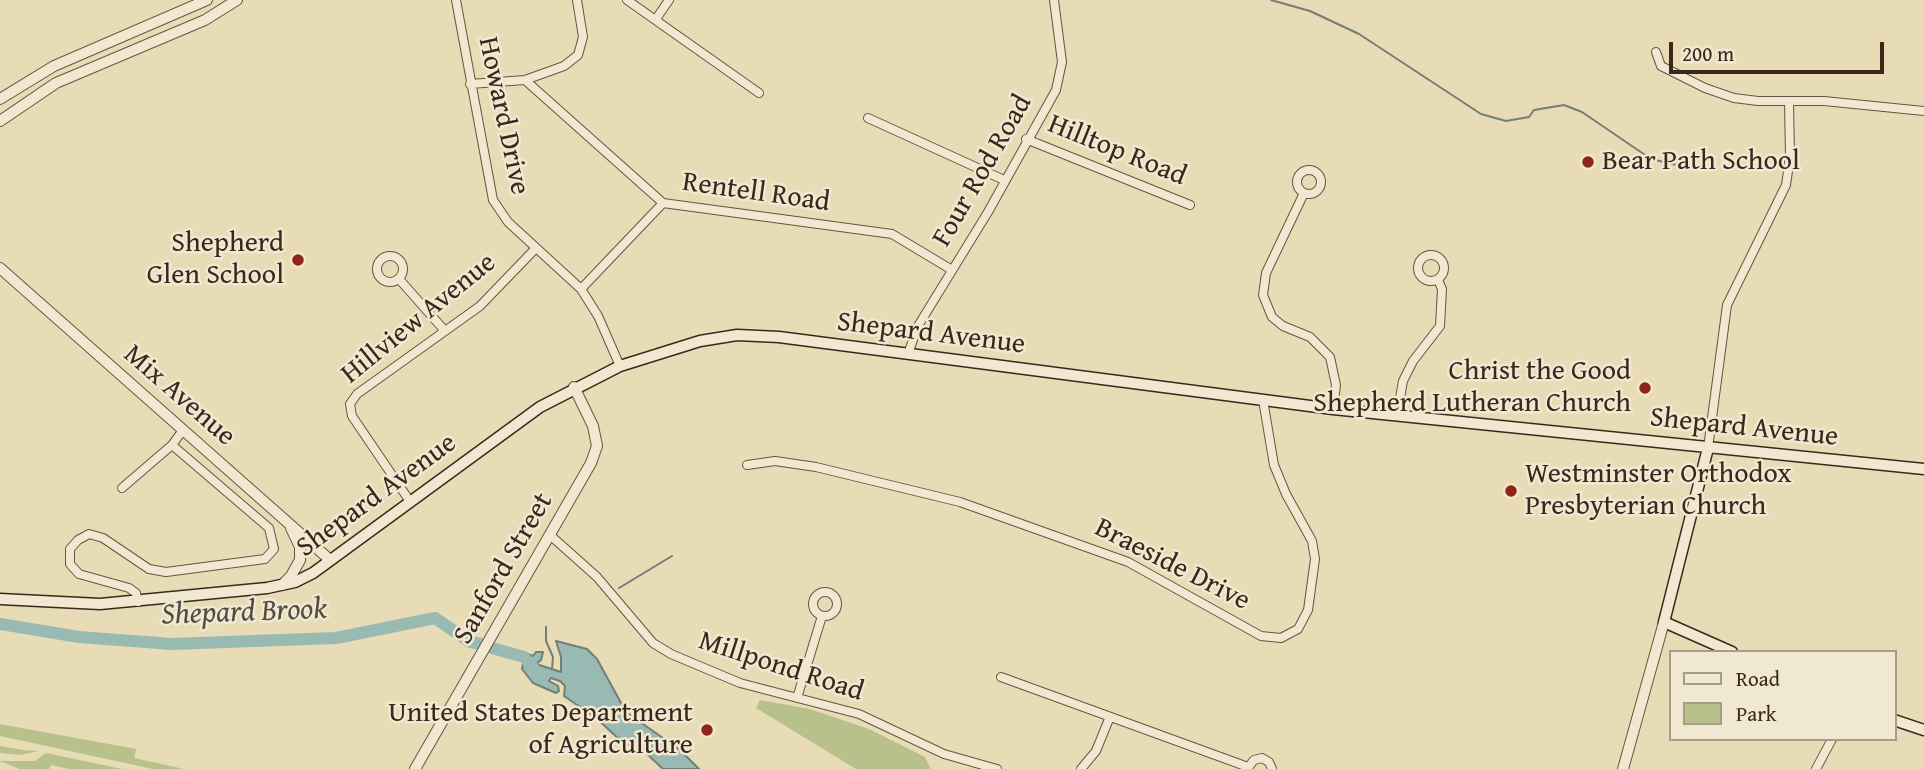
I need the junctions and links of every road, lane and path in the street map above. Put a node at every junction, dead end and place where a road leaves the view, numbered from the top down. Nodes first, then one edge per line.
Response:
1 (237, 0) edge
2 (456, 0) edge
3 (577, 0) edge
4 (627, 0) edge
5 (669, 0) edge
6 (1054, 0) edge
7 (203, 2) edge
8 (656, 19) junction
9 (205, 20) junction
10 (135, 31) junction
11 (141, 47) junction
12 (1656, 52) dead end
13 (525, 80) junction
14 (470, 84) junction
15 (759, 93) dead end
16 (0, 99) edge
17 (1789, 101) junction
18 (0, 105) edge
19 (1924, 111) edge
20 (4, 118) edge
21 (868, 118) dead end
22 (1026, 139) junction
23 (1004, 180) junction
24 (1304, 192) dead end
25 (663, 203) junction
26 (1190, 205) dead end
27 (536, 248) junction
28 (0, 268) edge
29 (952, 270) junction
30 (399, 279) dead end
31 (1438, 280) dead end
32 (581, 289) junction
33 (445, 331) junction
34 (908, 354) junction
35 (620, 366) junction
36 (575, 387) junction
37 (1263, 400) junction
38 (1333, 409) junction
39 (1397, 415) junction
40 (183, 430) junction
41 (172, 445) junction
42 (1708, 448) junction
43 (747, 466) dead end
44 (1924, 469) edge
45 (122, 488) dead end
46 (409, 500) junction
47 (285, 519) junction
48 (550, 535) junction
49 (329, 559) junction
50 (282, 585) junction
51 (0, 599) edge
52 (138, 602) junction
53 (822, 616) dead end
54 (1664, 622) junction
55 (1727, 650) edge
56 (1001, 677) dead end
57 (797, 698) junction
58 (1109, 719) junction
59 (1896, 721) edge
60 (1924, 730) edge
61 (1831, 741) edge
62 (1247, 768) edge
63 (415, 769) edge
64 (997, 769) edge
65 (1081, 769) edge
66 (1272, 769) edge
67 (1623, 769) edge
68 (1816, 769) edge

1 - 9 street
2 - 14 street, Howard Drive
3 - 13 street
4 - 8 street
5 - 8 street
6 - 22 street, Four Rod Road
7 - 9 street
7 - 10 street
8 - 15 street
9 - 11 street
10 - 11 street
10 - 16 street
11 - 20 street
12 - 17 street
13 - 14 street
13 - 25 street
14 - 27 street, Howard Drive
17 - 19 street
17 - 42 street
18 - 20 street
21 - 23 street
22 - 23 street, Four Rod Road
22 - 26 street, Hilltop Road
23 - 29 street, Four Rod Road
24 - 38 street
25 - 29 street, Rentell Road
25 - 32 street, Rentell Road
27 - 32 street, Howard Drive
27 - 33 street, Hillview Avenue
28 - 40 street, Mix Avenue
29 - 34 street, Four Rod Road
30 - 33 street
31 - 39 street
32 - 35 street, Howard Drive
33 - 46 street, Hillview Avenue
34 - 35 main road, Shepard Avenue
34 - 37 main road, Shepard Avenue
35 - 36 main road, Shepard Avenue
36 - 46 main road, Shepard Avenue
36 - 48 street, Sanford Street
37 - 38 main road, Shepard Avenue
37 - 43 street, Braeside Drive
38 - 39 main road, Shepard Avenue
39 - 42 main road, Shepard Avenue
40 - 41 street
40 - 47 street, Mix Avenue
41 - 45 street
41 - 52 street
42 - 44 main road, Shepard Avenue
42 - 54 main road
46 - 49 main road, Shepard Avenue
47 - 49 street, Mix Avenue
47 - 50 street
48 - 57 street, Millpond Road
48 - 63 street, Sanford Street
49 - 50 main road, Shepard Avenue
50 - 52 main road, Shepard Avenue
51 - 52 main road, Shepard Avenue
53 - 57 street
54 - 55 main road
54 - 67 street
56 - 58 street
57 - 64 street, Millpond Road
58 - 62 street
58 - 65 street
59 - 60 main road
61 - 68 street
62 - 66 street

